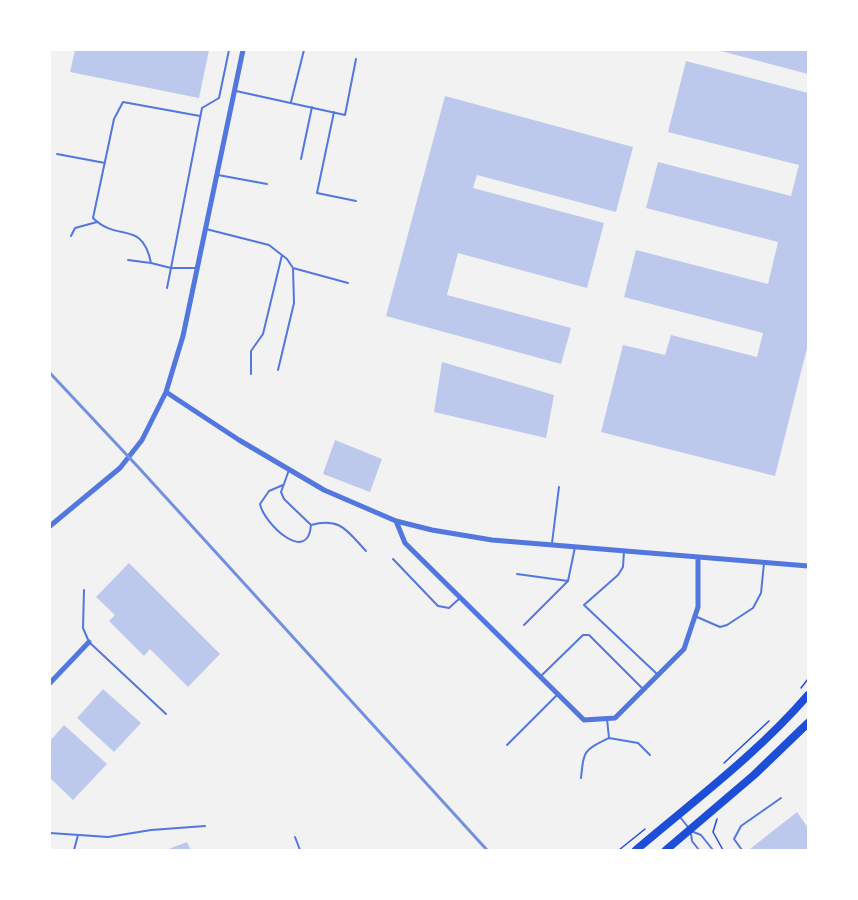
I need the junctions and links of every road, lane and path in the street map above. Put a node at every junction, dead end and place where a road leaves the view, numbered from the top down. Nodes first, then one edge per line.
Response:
1 (229, 50) edge
2 (243, 50) edge
3 (304, 50) edge
4 (356, 59) dead end
5 (234, 90) junction
6 (291, 103) junction
7 (312, 107) junction
8 (334, 112) junction
9 (200, 116) junction
10 (57, 154) dead end
11 (301, 159) dead end
12 (105, 163) junction
13 (218, 175) junction
14 (267, 184) dead end
15 (356, 201) dead end
16 (97, 222) junction
17 (206, 229) junction
18 (71, 236) dead end
19 (282, 255) junction
20 (128, 260) dead end
21 (151, 263) junction
22 (171, 268) junction
23 (197, 268) junction
24 (293, 268) junction
25 (348, 283) dead end
26 (167, 288) dead end
27 (278, 370) dead end
28 (251, 374) dead end
29 (166, 392) junction
30 (289, 470) junction
31 (283, 485) junction
32 (559, 486) dead end
33 (396, 521) junction
34 (311, 525) junction
35 (50, 526) edge
36 (552, 545) junction
37 (575, 547) junction
38 (366, 551) dead end
39 (624, 551) junction
40 (698, 557) junction
41 (393, 559) dead end
42 (764, 562) junction
43 (808, 566) edge
44 (518, 574) dead end
45 (568, 581) junction
46 (84, 590) dead end
47 (460, 598) junction
48 (695, 616) junction
49 (524, 625) dead end
50 (89, 642) junction
51 (658, 675) junction
52 (540, 677) junction
53 (50, 683) edge
54 (644, 690) junction
55 (558, 694) junction
56 (808, 695) edge
57 (166, 714) dead end
58 (607, 718) junction
59 (808, 723) edge
60 (609, 738) junction
61 (507, 745) dead end
62 (650, 755) dead end
63 (581, 778) dead end
64 (781, 798) dead end
65 (678, 815) junction
66 (205, 826) dead end
67 (691, 831) junction
68 (50, 834) edge
69 (78, 835) junction
70 (295, 837) dead end
71 (74, 850) edge
72 (300, 850) edge
73 (636, 850) edge
74 (666, 850) edge
75 (699, 850) edge
76 (713, 850) edge
77 (742, 850) edge

1 - 9 lane
2 - 5 street
3 - 6 lane
4 - 8 lane
5 - 6 lane
5 - 13 street
6 - 7 lane
7 - 8 lane
7 - 11 lane
8 - 15 lane
9 - 12 lane
9 - 22 lane
10 - 12 lane
12 - 16 lane
13 - 14 lane
13 - 17 street
16 - 18 lane
16 - 21 lane
17 - 19 lane
17 - 23 street
19 - 24 lane
19 - 28 lane
20 - 21 lane
21 - 22 lane
22 - 23 lane
22 - 26 lane
23 - 29 street
24 - 25 lane
24 - 27 lane
29 - 30 street
29 - 35 street
30 - 31 lane
30 - 33 street
31 - 34 lane
31 - 34 lane
32 - 36 lane
33 - 36 street
33 - 47 street
34 - 38 lane
36 - 37 street
37 - 39 street
37 - 45 lane
39 - 40 street
39 - 51 lane
40 - 42 street
40 - 48 street
41 - 47 lane
42 - 43 street
42 - 48 lane
44 - 45 lane
45 - 49 lane
46 - 50 lane
47 - 52 street
48 - 51 street
50 - 53 street
50 - 57 lane
51 - 54 street
52 - 54 lane
52 - 55 street
54 - 58 street
55 - 58 street
55 - 61 lane
56 - 65 highway
58 - 60 lane
59 - 67 highway
60 - 62 lane
60 - 63 lane
64 - 77 lane
65 - 67 lane
65 - 73 highway
66 - 69 lane
67 - 74 highway
67 - 75 lane
67 - 76 lane
68 - 69 lane
69 - 71 lane
70 - 72 lane

